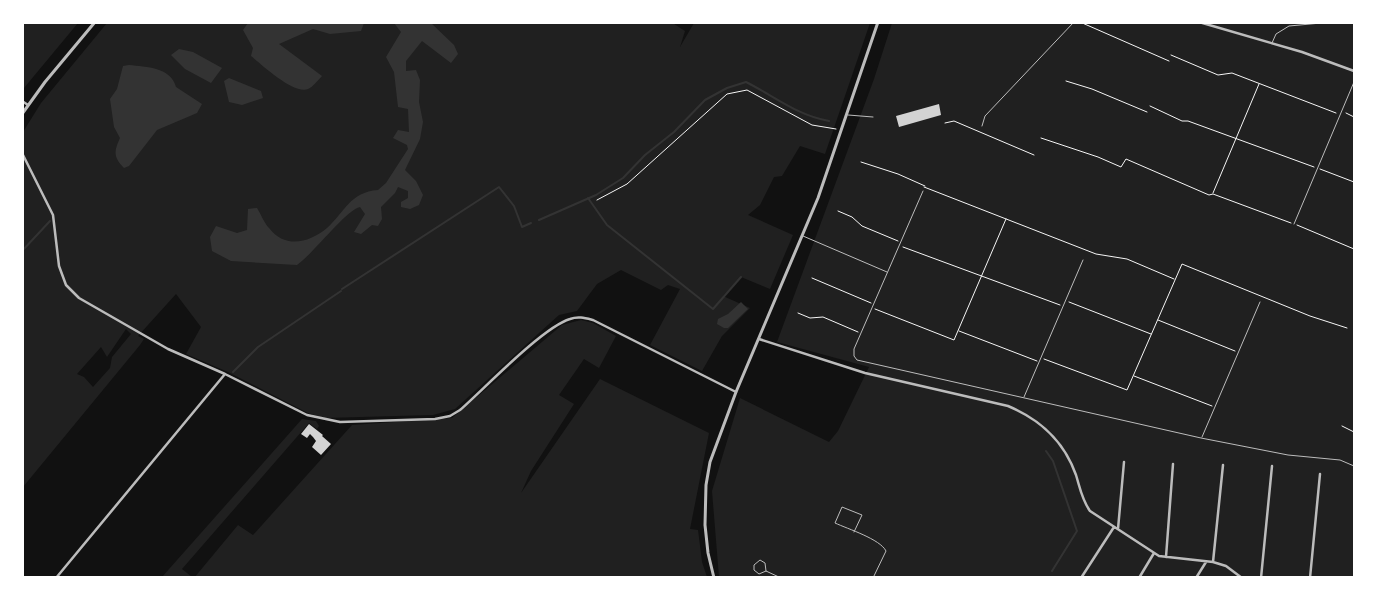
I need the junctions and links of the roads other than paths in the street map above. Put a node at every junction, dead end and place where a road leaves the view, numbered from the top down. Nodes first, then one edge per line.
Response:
1 (95, 22) edge
2 (878, 22) edge
3 (1074, 22) edge
4 (1199, 22) edge
5 (1332, 22) edge
6 (1272, 43) junction
7 (1354, 71) edge
8 (1354, 82) edge
9 (22, 101) edge
10 (28, 105) junction
11 (22, 114) edge
12 (847, 114) junction
13 (873, 116) dead end
14 (982, 126) dead end
15 (22, 153) edge
16 (923, 191) road end
17 (1294, 224) road end
18 (803, 236) junction
19 (1083, 260) dead end
20 (888, 272) junction
21 (1260, 302) dead end
22 (759, 339) junction
23 (225, 374) junction
24 (736, 392) junction
25 (1024, 398) junction
26 (1202, 438) junction
27 (1124, 462) dead end
28 (1173, 464) dead end
29 (1223, 465) dead end
30 (1272, 466) dead end
31 (1354, 466) edge
32 (1320, 474) dead end
33 (1114, 527) junction
34 (1118, 529) junction
35 (854, 532) junction
36 (1154, 553) junction
37 (1166, 557) junction
38 (1206, 561) junction
39 (1214, 562) junction
40 (766, 571) junction
41 (56, 578) edge
42 (714, 578) edge
43 (781, 578) edge
44 (873, 578) edge
45 (1081, 578) edge
46 (1139, 578) edge
47 (1196, 578) edge
48 (1242, 578) edge
49 (1261, 578) edge
50 (1310, 578) edge

1 - 10 street
2 - 12 street
3 - 14 lane
4 - 6 street
5 - 6 lane
6 - 7 street
8 - 17 lane
9 - 10 street
10 - 11 street
12 - 13 lane
12 - 18 street
15 - 23 street
16 - 20 lane
18 - 20 lane
18 - 22 street
19 - 25 lane
20 - 25 lane
21 - 26 lane
22 - 24 street
22 - 33 street
23 - 24 street
23 - 41 street
24 - 42 street
25 - 26 lane
26 - 31 lane
27 - 34 street
28 - 37 street
29 - 39 street
30 - 49 street
32 - 50 street
33 - 34 street
33 - 45 street
34 - 36 street
35 - 35 lane
35 - 44 lane
36 - 37 street
36 - 46 street
37 - 38 street
38 - 39 street
38 - 47 street
39 - 48 street
40 - 40 lane
40 - 43 lane

